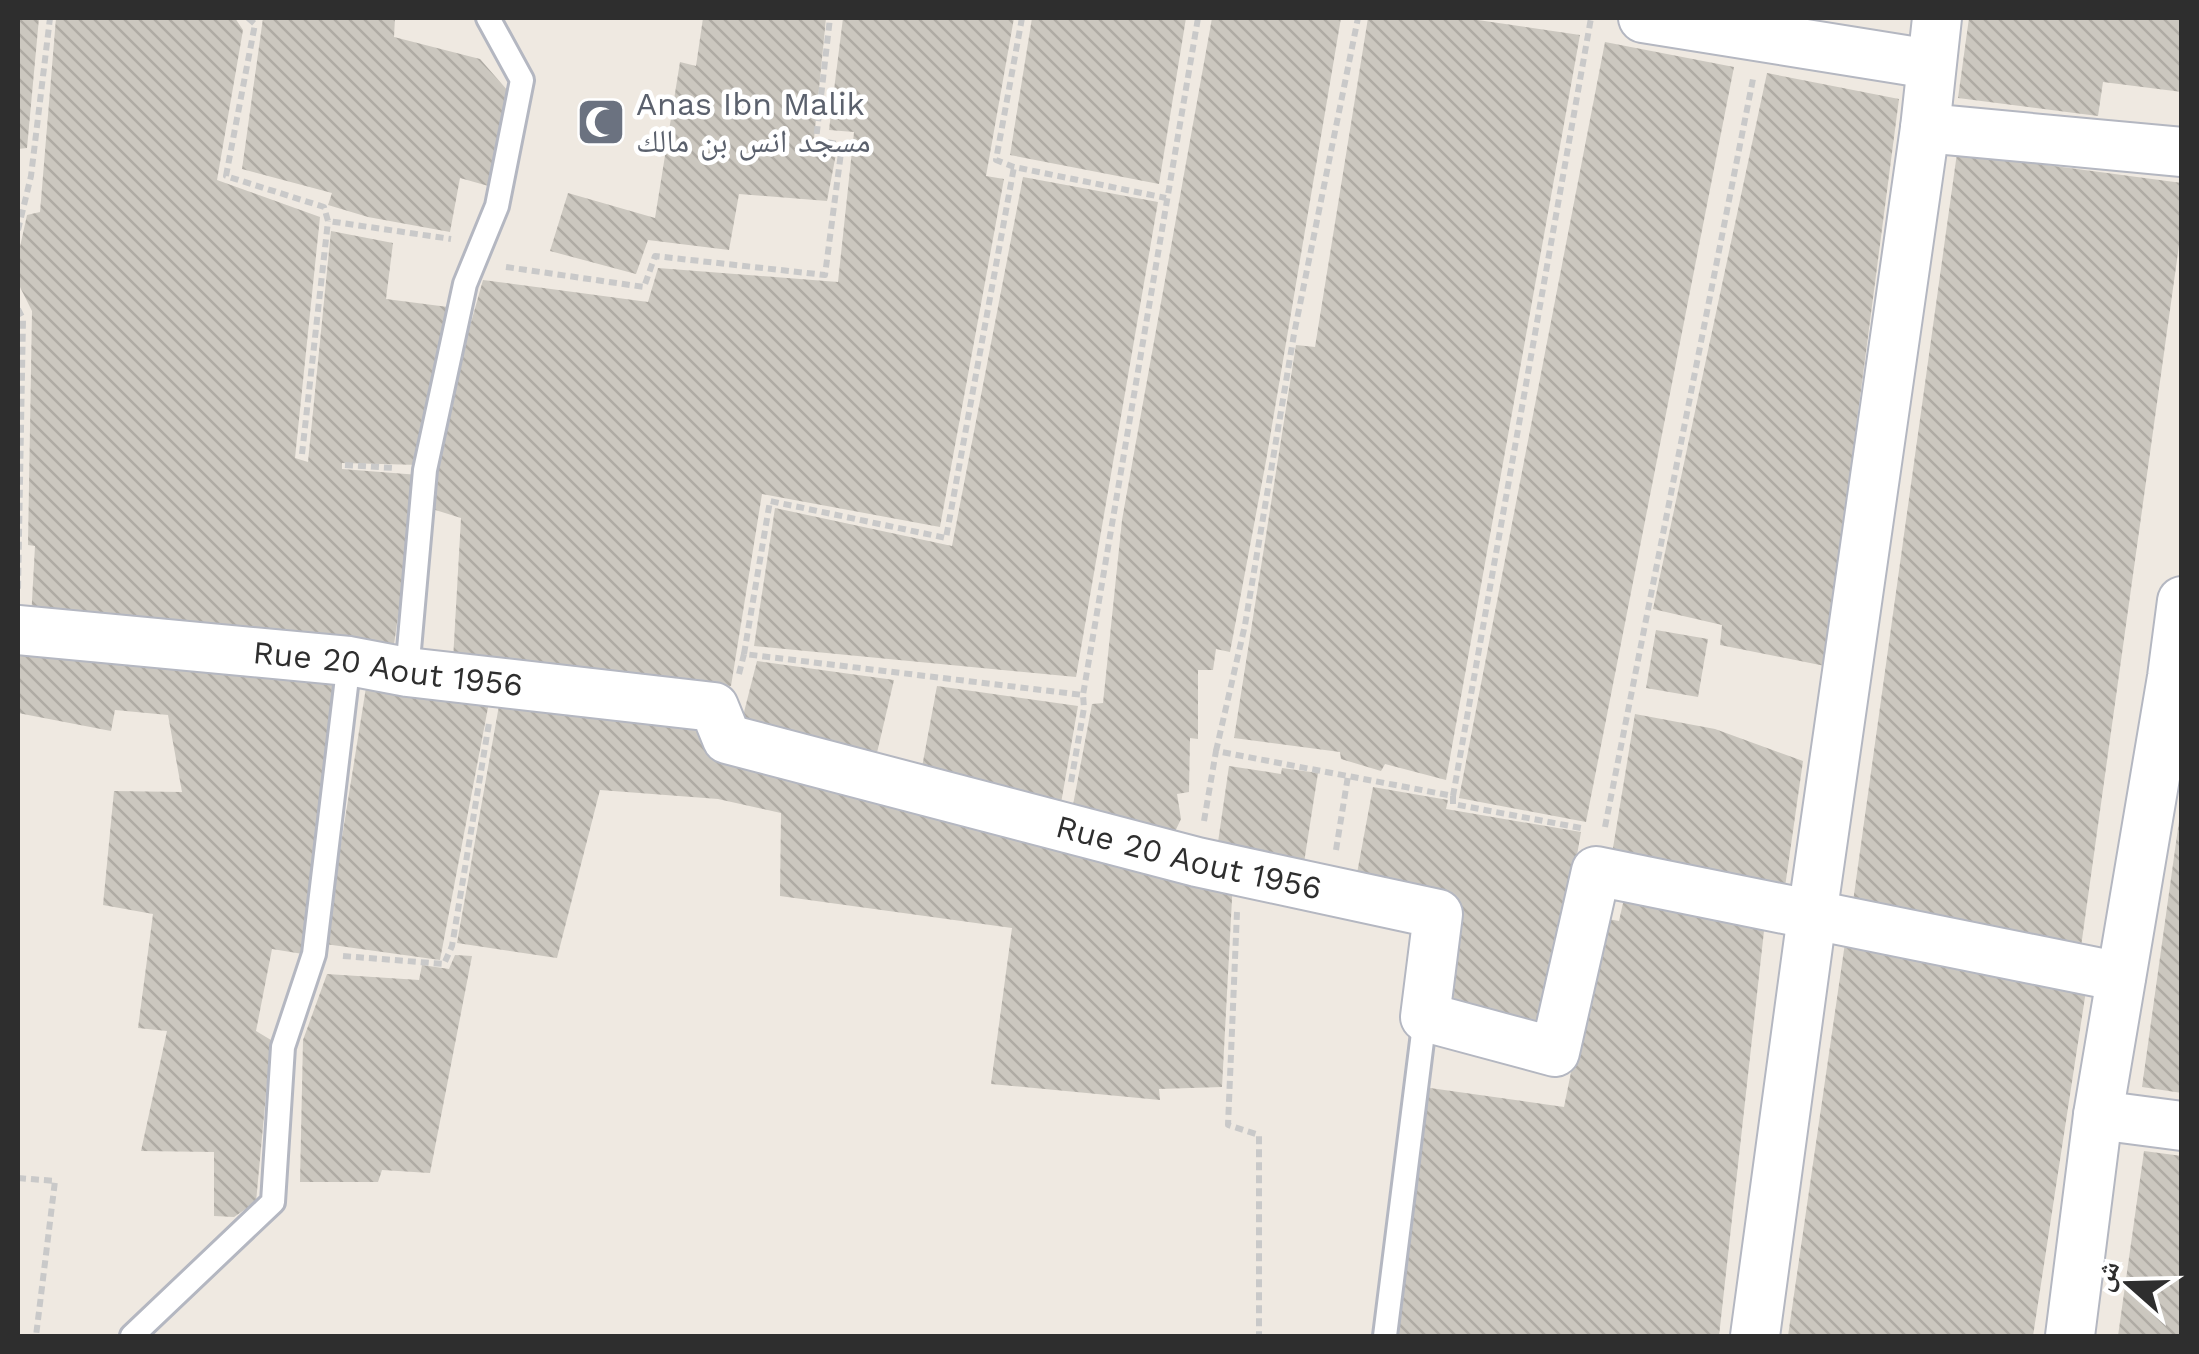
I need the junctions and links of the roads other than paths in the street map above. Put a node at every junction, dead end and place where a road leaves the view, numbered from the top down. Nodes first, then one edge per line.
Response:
1 (488, 18) edge
2 (1643, 18) edge
3 (1937, 18) edge
4 (1763, 28) edge
5 (1930, 64) junction
6 (1926, 128) junction
7 (2182, 152) edge
8 (2182, 601) edge
9 (18, 630) edge
10 (349, 661) junction
11 (406, 672) junction
12 (2177, 678) edge
13 (1812, 916) junction
14 (2121, 977) junction
15 (1425, 1017) junction
16 (2098, 1115) junction
17 (2182, 1126) edge
18 (132, 1336) edge
19 (1385, 1336) edge
20 (1755, 1336) edge
21 (2070, 1336) edge

1 - 11 lane
2 - 4 street
3 - 5 street
4 - 5 street
5 - 6 street
6 - 7 street
6 - 13 street
8 - 12 street
9 - 10 street, Rue 20 Aout 1956
10 - 11 street, Rue 20 Aout 1956
10 - 18 lane
11 - 15 street, Rue 20 Aout 1956
12 - 14 street
13 - 14 street
13 - 15 street
13 - 20 street
14 - 16 street
15 - 19 lane
16 - 17 street
16 - 21 street

